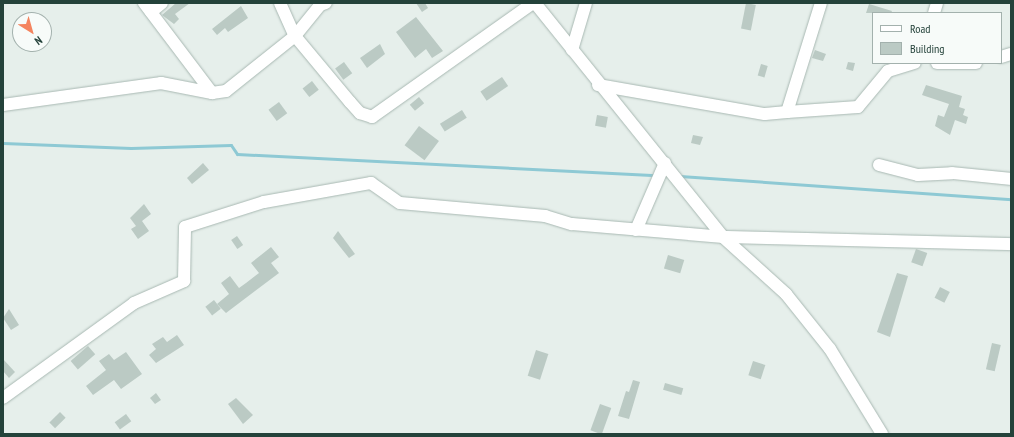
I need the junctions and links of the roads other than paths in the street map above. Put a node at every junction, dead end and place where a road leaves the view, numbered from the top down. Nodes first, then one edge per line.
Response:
1 (162, 3) edge
2 (280, 3) edge
3 (326, 3) edge
4 (534, 3) edge
5 (586, 3) edge
6 (821, 3) edge
7 (148, 7) edge
8 (295, 36) junction
9 (572, 50) junction
10 (912, 64) edge
11 (598, 85) junction
12 (212, 93) junction
13 (3, 105) edge
14 (787, 112) junction
15 (665, 163) junction
16 (879, 165) dead end
17 (1011, 179) edge
18 (636, 230) junction
19 (724, 237) junction
20 (1011, 244) edge
21 (3, 398) edge
22 (882, 434) edge

1 - 7 street
2 - 8 street
3 - 8 street
4 - 8 street
4 - 9 street
5 - 9 street
6 - 14 street
7 - 12 street
8 - 12 street
9 - 11 street
10 - 14 street
11 - 14 street
11 - 15 street
12 - 13 street
15 - 18 street
15 - 19 street
16 - 17 street
18 - 19 street
18 - 21 street
19 - 20 street
19 - 22 street

